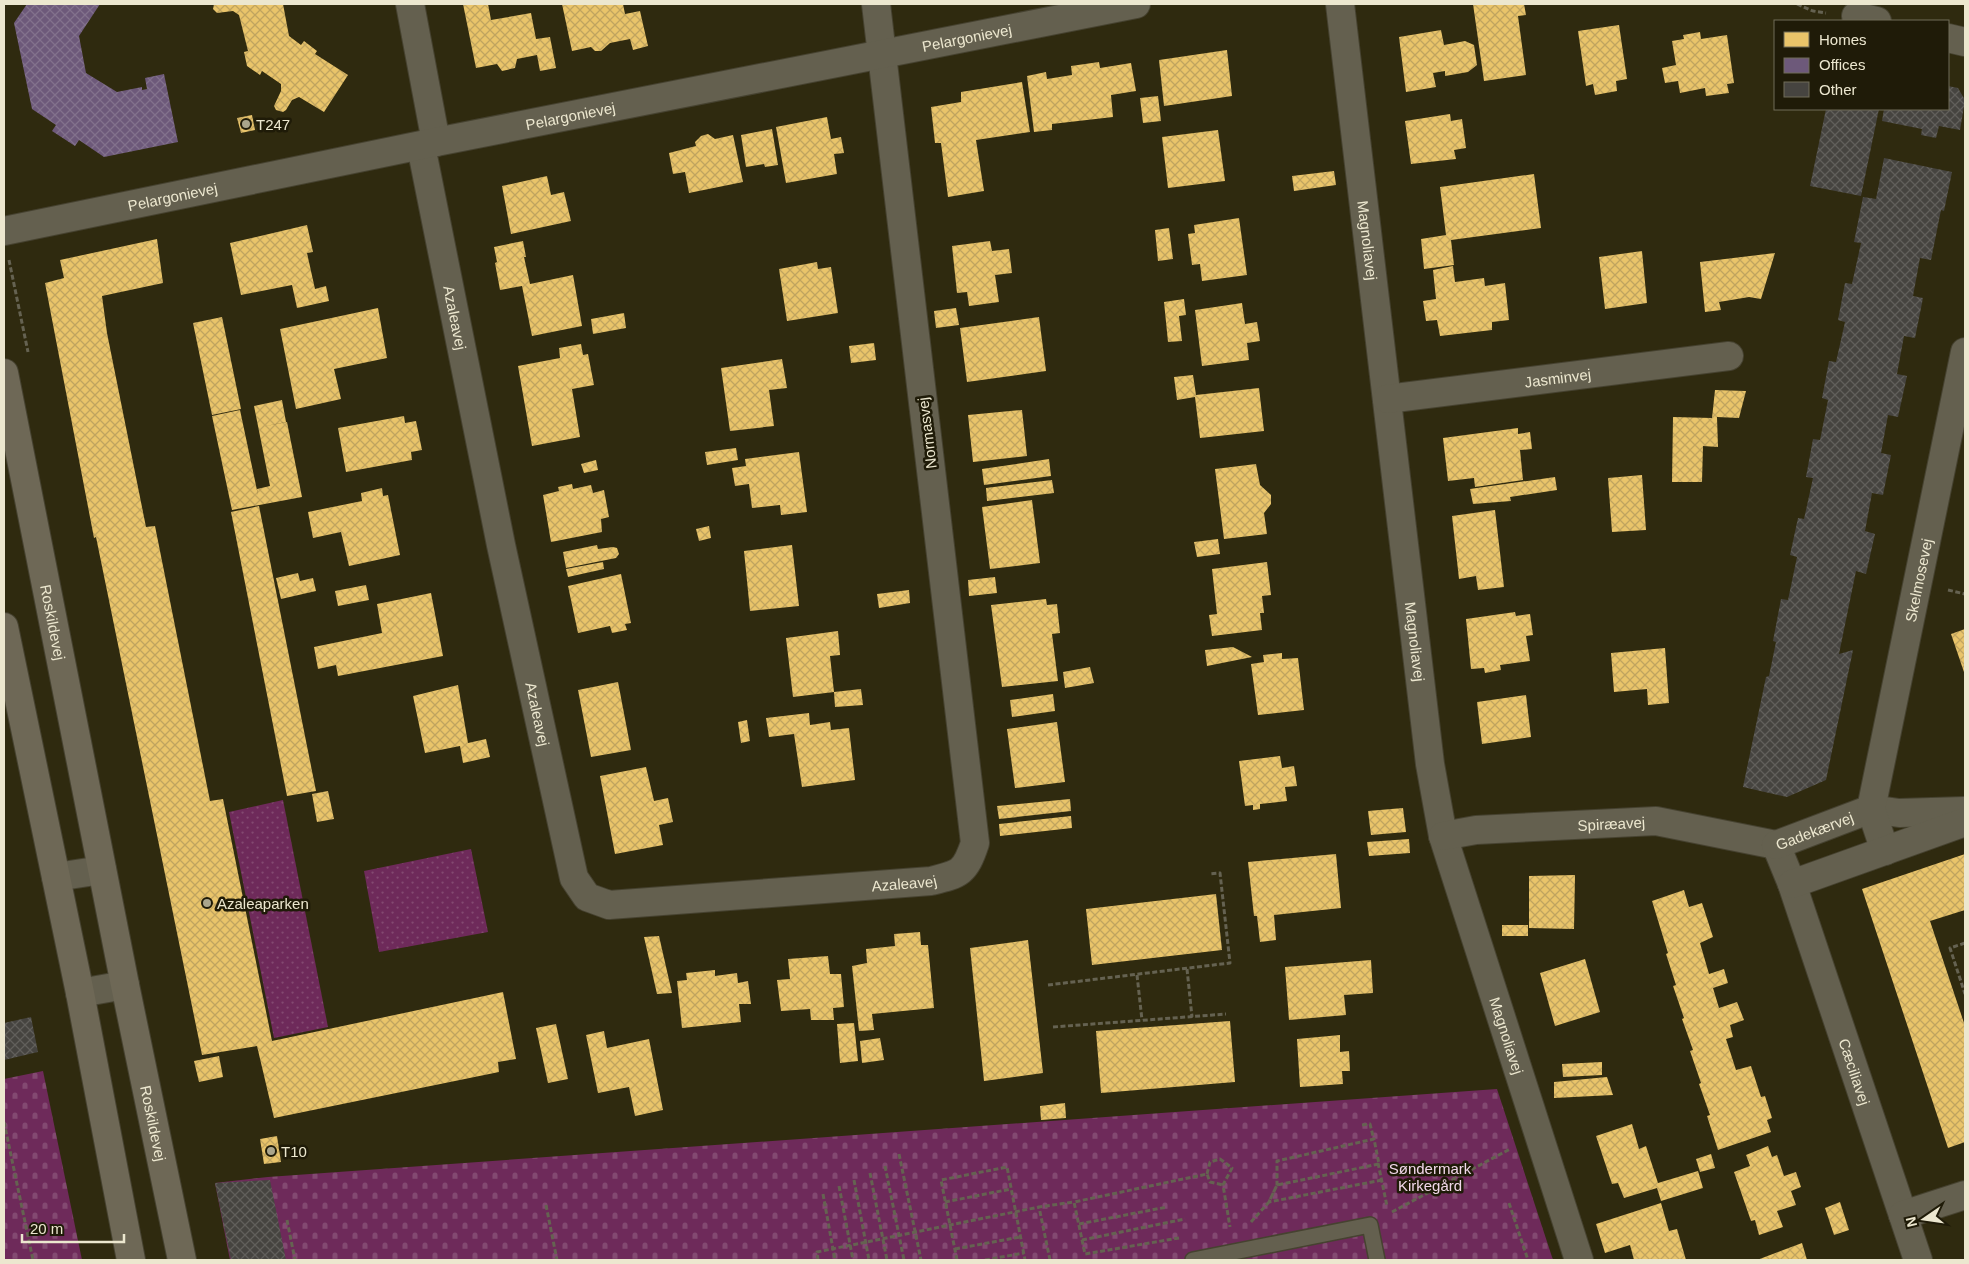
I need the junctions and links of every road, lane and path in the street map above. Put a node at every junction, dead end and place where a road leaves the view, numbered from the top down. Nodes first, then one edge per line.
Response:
1 (410, 4) edge
2 (876, 4) edge
3 (1136, 4) edge
4 (1340, 4) edge
5 (1949, 38) edge
6 (1965, 42) edge
7 (882, 54) junction
8 (429, 144) junction
9 (4, 231) edge
10 (1965, 352) edge
11 (1729, 356) dead end
12 (4, 373) edge
13 (1387, 399) junction
14 (4, 627) edge
15 (1871, 809) junction
16 (1965, 811) edge
17 (1965, 822) edge
18 (1444, 836) junction
19 (1776, 844) junction
20 (1884, 851) junction
21 (969, 862) joint
22 (102, 870) junction
23 (1209, 874) dead end
24 (56, 877) junction
25 (1792, 884) junction
26 (1965, 943) edge
27 (1187, 969) junction
28 (1137, 975) junction
29 (1048, 984) dead end
30 (125, 985) junction
31 (80, 993) junction
32 (1965, 994) edge
33 (1226, 1014) dead end
34 (1192, 1017) junction
35 (1142, 1020) junction
36 (1054, 1027) dead end
37 (4, 1122) edge
38 (1362, 1125) dead end
39 (1540, 1135) junction
40 (1374, 1140) junction
41 (899, 1154) dead end
42 (1379, 1164) junction
43 (885, 1166) dead end
44 (870, 1173) dead end
45 (1208, 1174) junction
46 (854, 1180) dead end
47 (1382, 1180) junction
48 (1223, 1185) junction
49 (1277, 1185) junction
50 (839, 1186) dead end
51 (1011, 1189) junction
52 (823, 1194) dead end
53 (1965, 1194) edge
54 (1386, 1200) junction
55 (945, 1202) junction
56 (1074, 1202) junction
57 (1269, 1202) junction
58 (1377, 1202) dead end
59 (1509, 1203) dead end
60 (546, 1205) dead end
61 (1167, 1206) dead end
62 (1039, 1207) junction
63 (1016, 1212) junction
64 (1903, 1215) junction
65 (1186, 1219) dead end
66 (287, 1220) dead end
67 (1079, 1224) junction
68 (1257, 1224) dead end
69 (950, 1226) junction
70 (1239, 1227) dead end
71 (1231, 1228) junction
72 (1221, 1230) dead end
73 (915, 1233) junction
74 (899, 1236) junction
75 (1020, 1237) junction
76 (1182, 1237) dead end
77 (883, 1239) junction
78 (1082, 1241) junction
79 (866, 1243) junction
80 (851, 1246) junction
81 (833, 1249) junction
82 (955, 1249) junction
83 (1024, 1253) junction
84 (33, 1260) edge
85 (131, 1260) edge
86 (182, 1260) edge
87 (295, 1260) edge
88 (557, 1260) edge
89 (818, 1260) edge
90 (836, 1260) edge
91 (853, 1260) edge
92 (869, 1260) edge
93 (887, 1260) edge
94 (904, 1260) edge
95 (921, 1260) edge
96 (957, 1260) edge
97 (985, 1260) edge
98 (1025, 1260) edge
99 (1050, 1260) edge
100 (1193, 1260) edge
101 (1377, 1260) edge
102 (1528, 1260) edge
103 (1580, 1260) edge
104 (1918, 1260) edge

1 - 8 street, Azaleavej
2 - 7 street, Normasvej
3 - 7 street, Pelargonievej
4 - 13 street, Magnoliavej
5 - 6 street
7 - 8 street, Pelargonievej
7 - 21 street, Normasvej
8 - 9 street, Pelargonievej
8 - 21 street, Azaleavej
10 - 15 street, Skelmosevej
11 - 13 street, Jasminvej
12 - 22 street, Roskildevej
13 - 18 street, Magnoliavej
14 - 24 street
15 - 16 street, Gadekærvej
15 - 19 street, Gadekærvej
15 - 20 street, Gadekærvej
17 - 20 street
18 - 19 street, Spiræavej
18 - 39 street, Magnoliavej
19 - 25 street, Gadekærvej
20 - 25 street
22 - 24 street
22 - 30 street, Roskildevej
23 - 27 path
24 - 31 street
25 - 64 street, Cæciliavej
26 - 32 path
27 - 28 path
27 - 34 path
28 - 29 path
28 - 35 path
30 - 31 street
30 - 86 street, Roskildevej
31 - 85 street
33 - 34 path
34 - 35 path
35 - 36 path
37 - 84 path
38 - 40 path
39 - 54 path
39 - 103 street, Magnoliavej
40 - 42 path
40 - 49 path
41 - 73 path
42 - 47 path
42 - 49 path
43 - 74 path
44 - 77 path
45 - 48 path
45 - 48 path
45 - 56 path
46 - 79 path
47 - 54 path
47 - 57 path
48 - 71 path
49 - 57 path
50 - 80 path
51 - 55 path
51 - 55 path
51 - 63 path
52 - 81 path
53 - 64 street
54 - 58 path
55 - 69 path
56 - 62 path
56 - 67 path
57 - 68 path
59 - 102 path
60 - 88 path
61 - 67 path
62 - 63 path
62 - 99 path
63 - 69 path
63 - 75 path
64 - 104 street, Cæciliavej
65 - 78 path
66 - 87 path
67 - 78 path
69 - 73 path
69 - 82 path
70 - 71 path
71 - 72 path
73 - 74 path
73 - 95 path
74 - 77 path
74 - 94 path
75 - 82 path
75 - 83 path
76 - 78 path
77 - 79 path
77 - 93 path
79 - 80 path
79 - 92 path
80 - 81 path
80 - 91 path
81 - 89 path
81 - 90 path
82 - 96 path
83 - 97 path
83 - 98 path
100 - 101 lane

